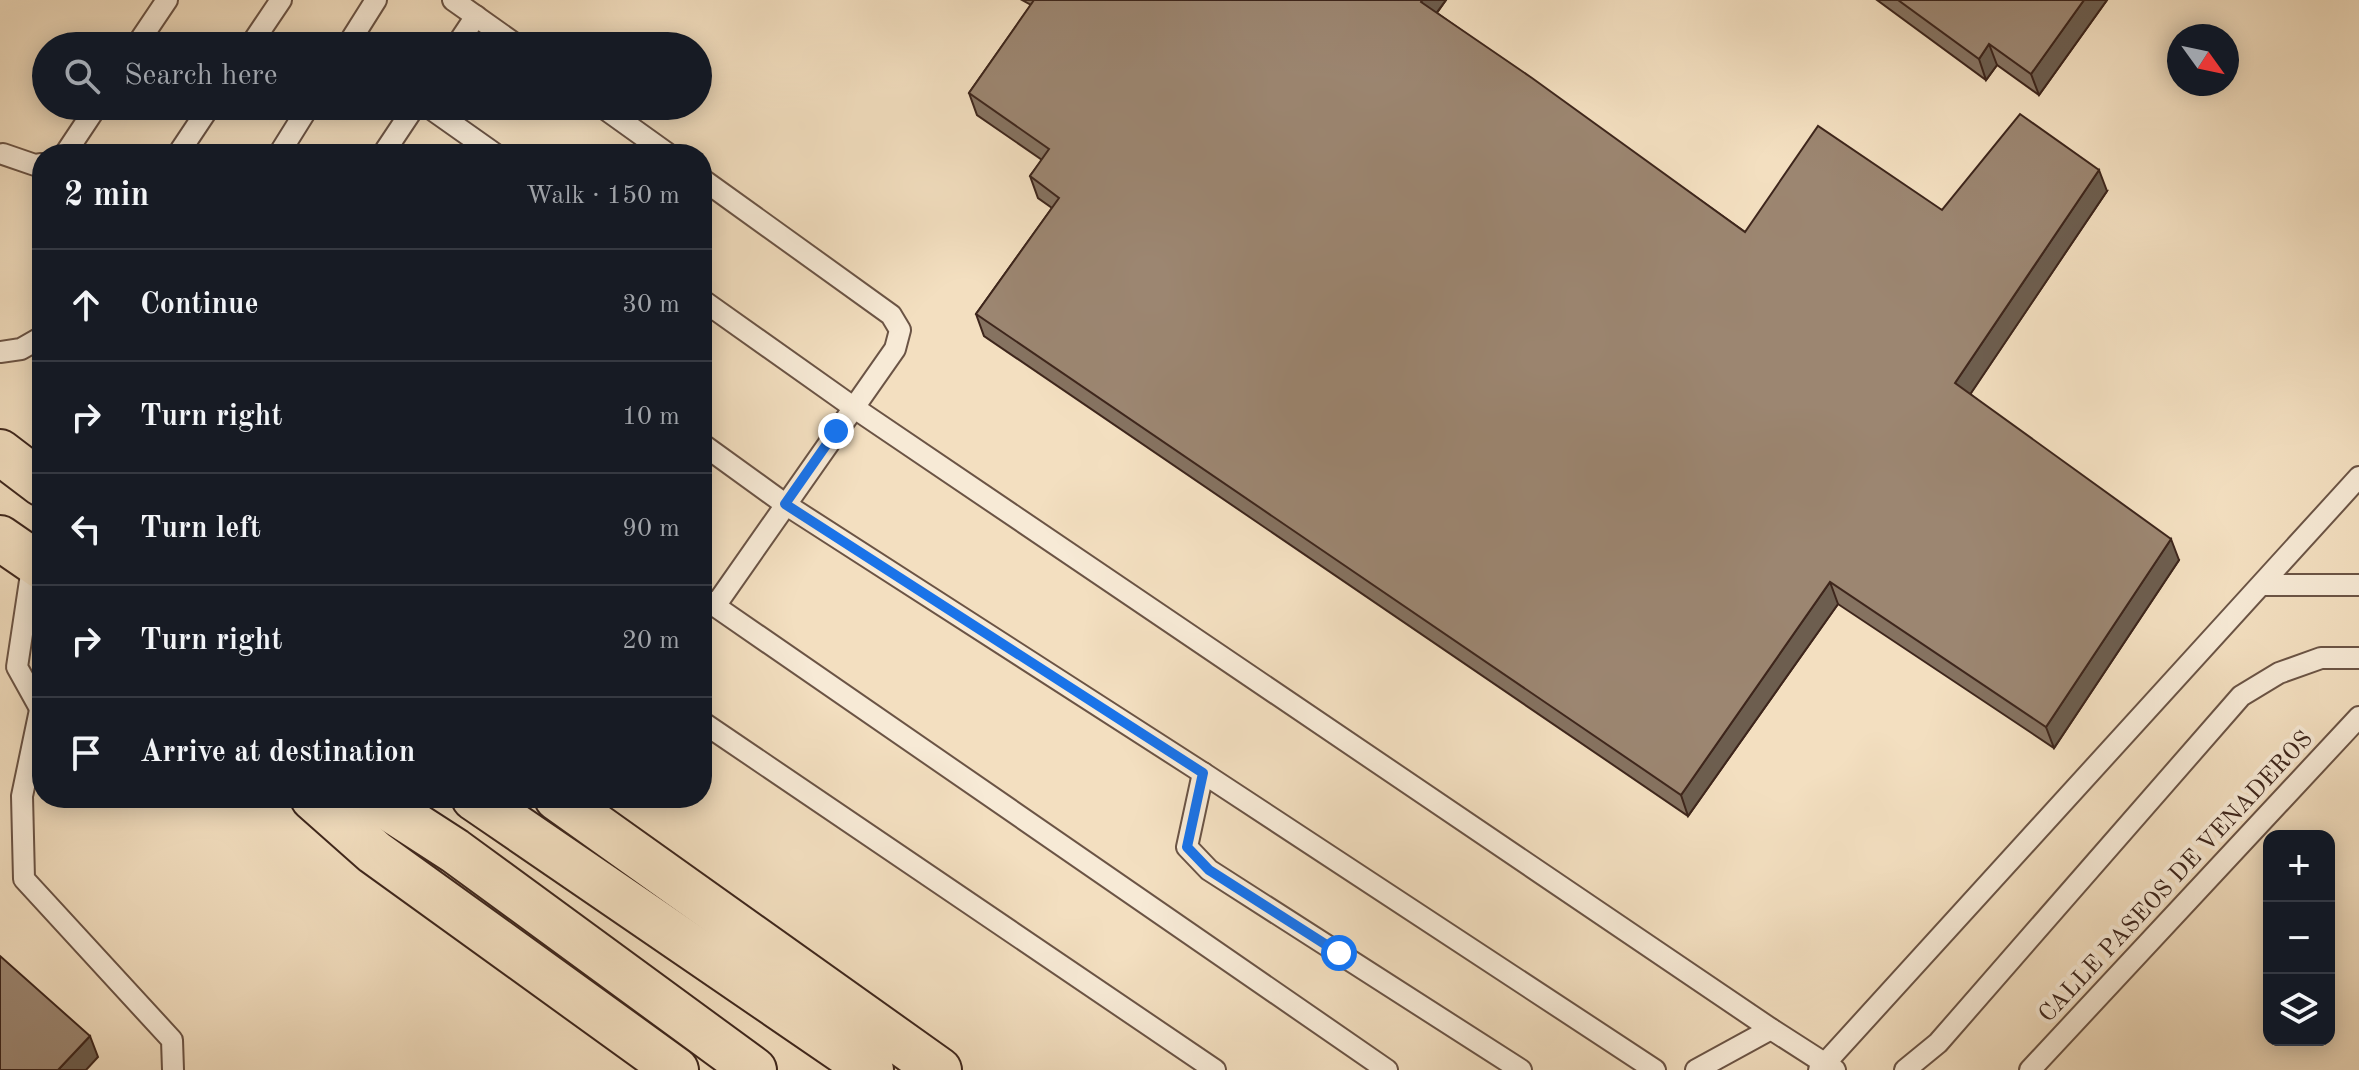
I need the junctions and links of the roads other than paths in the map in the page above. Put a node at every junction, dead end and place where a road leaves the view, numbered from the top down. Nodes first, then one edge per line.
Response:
1 (167, 0) edge
2 (281, 0) edge
3 (376, 0) edge
4 (453, 0) edge
5 (476, 16) junction
6 (145, 32) edge
7 (259, 32) edge
8 (356, 32) edge
9 (465, 32) edge
10 (498, 32) edge
11 (88, 120) edge
12 (201, 120) edge
13 (300, 120) edge
14 (406, 120) edge
15 (447, 120) edge
16 (621, 120) edge
17 (72, 144) edge
18 (185, 144) edge
19 (285, 144) edge
20 (390, 144) edge
21 (481, 144) edge
22 (654, 144) edge
23 (1, 154) edge
24 (32, 164) edge
25 (712, 186) edge
26 (712, 307) edge
27 (32, 343) edge
28 (0, 352) edge
29 (853, 407) junction
30 (712, 451) edge
31 (0, 452) edge
32 (32, 476) edge
33 (2359, 477) edge
34 (785, 504) junction
35 (25, 556) edge
36 (2262, 585) junction
37 (2359, 585) edge
38 (712, 598) edge
39 (712, 604) edge
40 (2359, 658) edge
41 (32, 694) edge
42 (2359, 717) edge
43 (712, 729) edge
44 (32, 751) edge
45 (1203, 773) junction
46 (324, 808) edge
47 (388, 808) edge
48 (489, 808) edge
49 (571, 808) edge
50 (1771, 1029) junction
51 (1826, 1068) edge
52 (173, 1070) edge
53 (676, 1070) edge
54 (754, 1070) edge
55 (871, 1070) edge
56 (939, 1070) edge
57 (1215, 1070) edge
58 (1387, 1070) edge
59 (1521, 1070) edge
60 (1655, 1070) edge
61 (1696, 1070) edge
62 (1905, 1070) edge
63 (2030, 1070) edge

1 - 6 lane
2 - 7 lane
3 - 8 lane
4 - 5 lane
5 - 9 lane
5 - 10 lane
11 - 17 lane
12 - 18 lane
13 - 19 lane
14 - 20 lane
15 - 21 lane
16 - 22 lane
23 - 24 lane
25 - 29 lane
26 - 29 lane
27 - 28 lane
29 - 34 lane
29 - 50 lane
30 - 34 lane
31 - 32 highway
33 - 36 lane
34 - 38 lane
34 - 45 lane
35 - 41 lane
36 - 37 lane
36 - 51 lane
39 - 58 lane
40 - 62 lane
42 - 63 lane, CALLE PASEOS DE VENADEROS
43 - 57 lane
44 - 52 lane
45 - 59 lane
45 - 60 lane
46 - 53 highway
47 - 54 highway
48 - 55 highway
49 - 56 highway
50 - 51 lane
50 - 61 lane

